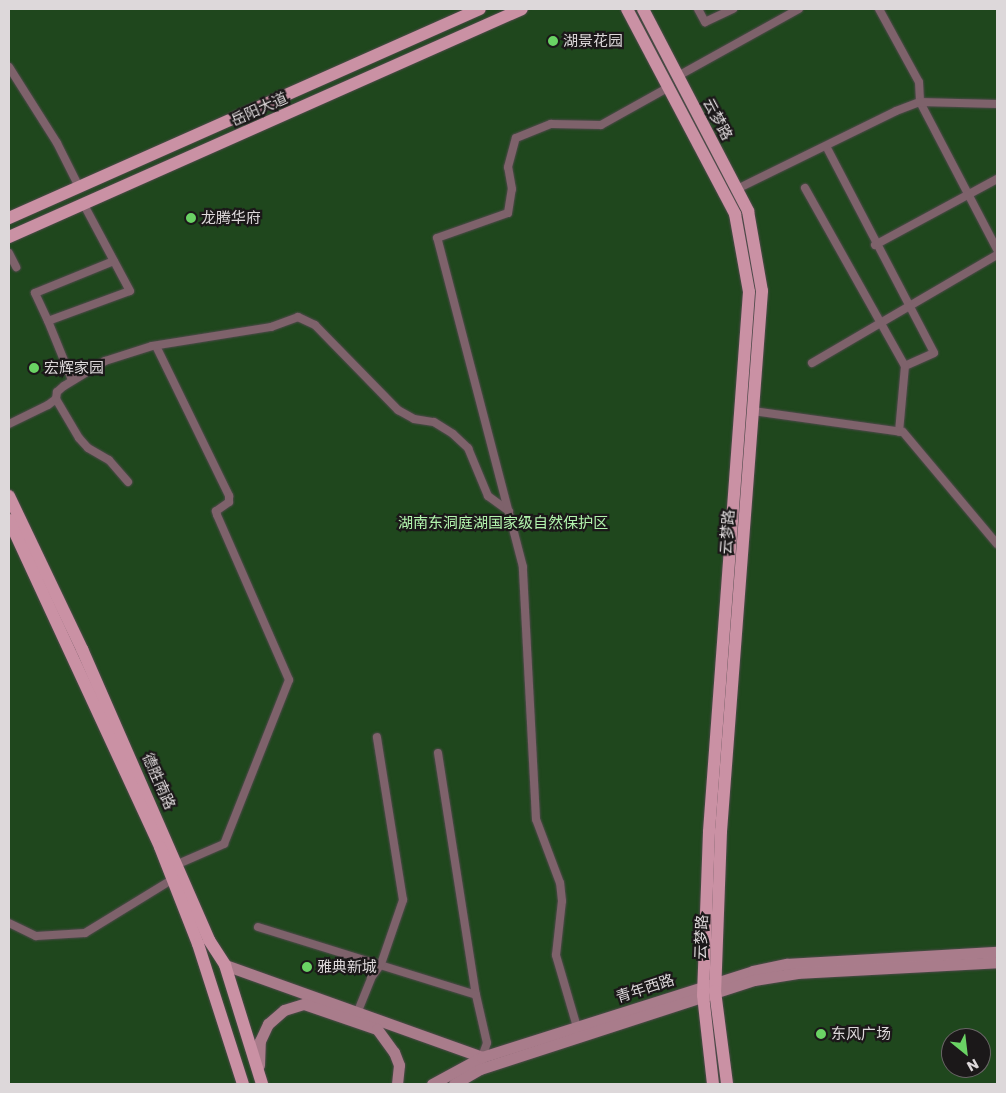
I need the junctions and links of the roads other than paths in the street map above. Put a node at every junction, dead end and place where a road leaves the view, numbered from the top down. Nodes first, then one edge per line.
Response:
1 (480, 9) edge
2 (522, 9) edge
3 (628, 9) edge
4 (643, 9) edge
5 (698, 9) edge
6 (733, 9) edge
7 (799, 9) edge
8 (879, 9) edge
9 (9, 67) edge
10 (678, 76) junction
11 (669, 87) junction
12 (920, 102) junction
13 (997, 104) edge
14 (826, 146) junction
15 (997, 179) edge
16 (78, 187) junction
17 (805, 188) dead end
18 (737, 190) junction
19 (968, 195) junction
20 (84, 205) junction
21 (9, 218) edge
22 (9, 237) edge
23 (875, 245) junction
24 (997, 249) edge
25 (9, 254) edge
26 (997, 255) edge
27 (114, 261) junction
28 (16, 268) dead end
29 (28, 288) dead end
30 (908, 305) junction
31 (48, 321) junction
32 (880, 322) junction
33 (156, 346) junction
34 (812, 364) dead end
35 (905, 366) junction
36 (72, 380) junction
37 (56, 399) junction
38 (753, 411) junction
39 (9, 424) edge
40 (899, 432) junction
41 (128, 482) dead end
42 (9, 496) edge
43 (509, 511) junction
44 (9, 520) edge
45 (997, 544) edge
46 (377, 737) dead end
47 (438, 753) dead end
48 (178, 864) junction
49 (173, 879) junction
50 (9, 923) edge
51 (258, 927) dead end
52 (997, 952) edge
53 (997, 962) edge
54 (381, 964) junction
55 (226, 965) junction
56 (709, 988) junction
57 (476, 995) junction
58 (358, 1011) junction
59 (578, 1027) junction
60 (482, 1057) junction
61 (480, 1069) junction
62 (261, 1079) edge
63 (243, 1084) edge
64 (397, 1084) edge
65 (432, 1084) edge
66 (454, 1084) edge
67 (474, 1084) edge
68 (713, 1084) edge
69 (726, 1084) edge

1 - 16 main road, 岳阳大道
2 - 20 main road, 岳阳大道
3 - 11 main road
4 - 10 main road, 云梦路
5 - 6 street
7 - 10 street
8 - 12 street
9 - 16 street
10 - 18 main road, 云梦路
11 - 43 street
11 - 56 main road
12 - 13 street
12 - 14 street
12 - 19 street
14 - 18 street
14 - 23 street
15 - 19 street
16 - 21 main road, 岳阳大道
17 - 32 street
18 - 38 main road, 云梦路
19 - 23 street
19 - 24 street
20 - 22 main road, 岳阳大道
20 - 27 street
23 - 30 street
25 - 28 street
26 - 30 street
27 - 31 street
27 - 31 street
29 - 36 street
30 - 32 street
30 - 35 street
31 - 36 street
32 - 34 street
32 - 35 street
33 - 36 street
33 - 43 street
33 - 48 street
35 - 40 street
36 - 37 street
37 - 39 street
37 - 41 street
38 - 40 street
38 - 56 main road, 云梦路
40 - 45 street
42 - 48 main road, 德胜南路
43 - 59 street
44 - 49 main road, 德胜南路
46 - 54 street
47 - 57 street
48 - 55 main road, 德胜南路
49 - 50 street
49 - 63 main road, 德胜南路
51 - 54 street
52 - 56 main road, 青年西路
53 - 56 main road, 青年西路
54 - 57 street
54 - 58 street
55 - 58 main road
55 - 62 main road, 德胜南路
56 - 59 main road, 青年西路
56 - 61 main road, 青年西路
56 - 68 main road
56 - 69 main road, 云梦路
57 - 60 street
58 - 60 main road
59 - 60 main road, 青年西路
60 - 65 main road, 青年西路
61 - 66 main road, 青年西路
61 - 67 main road
62 - 64 main road

